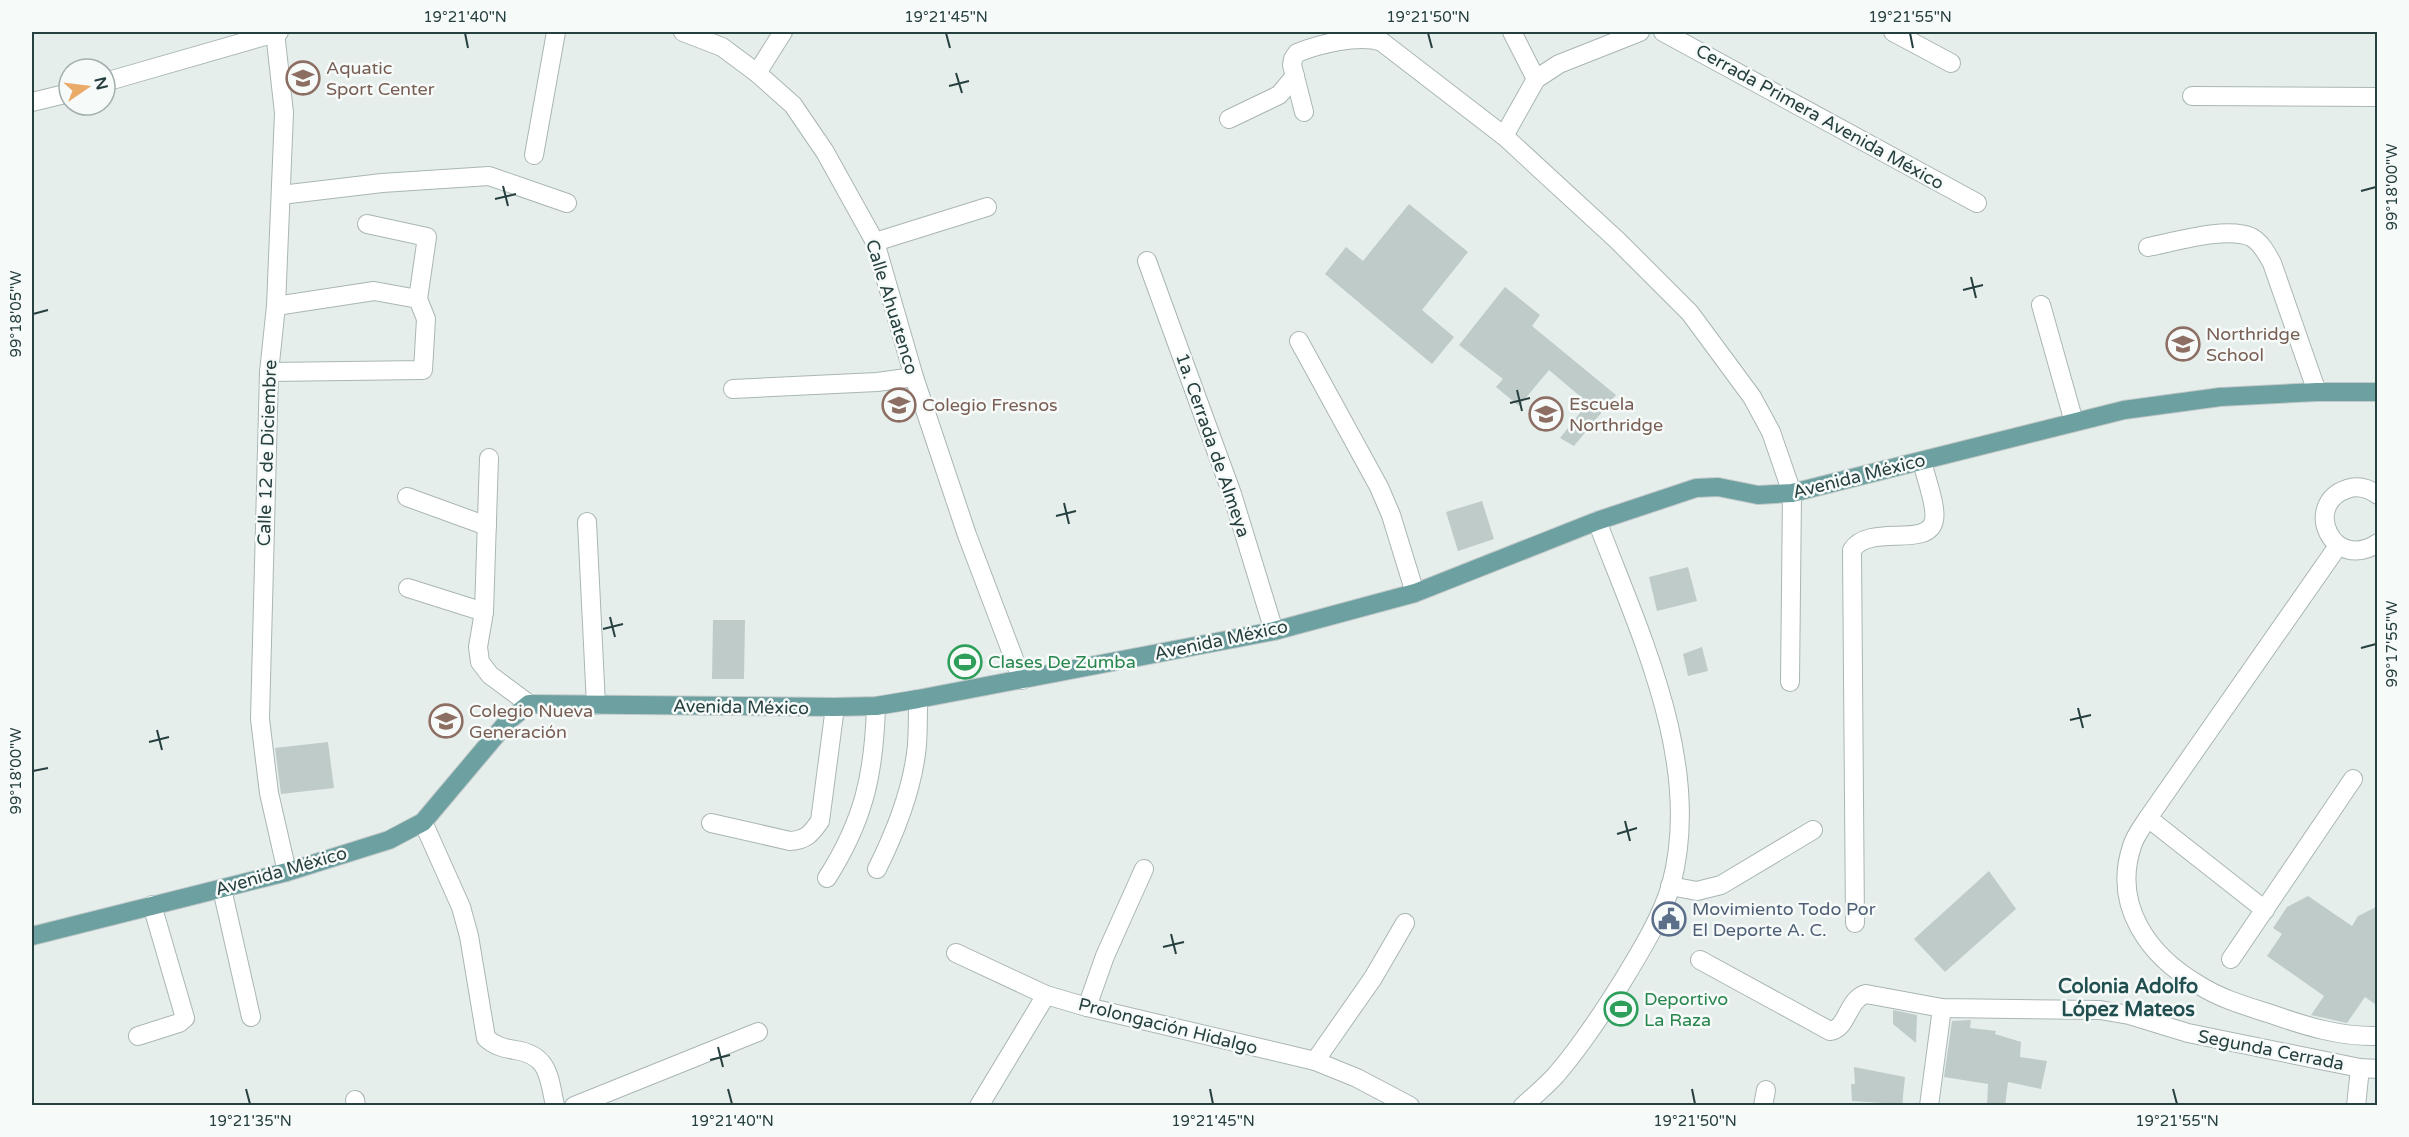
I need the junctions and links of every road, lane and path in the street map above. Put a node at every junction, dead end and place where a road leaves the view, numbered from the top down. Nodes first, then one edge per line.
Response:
1 (276, 32) edge
2 (556, 32) edge
3 (683, 32) edge
4 (783, 32) edge
5 (1512, 32) edge
6 (1640, 32) edge
7 (1663, 32) edge
8 (1893, 32) edge
9 (1951, 63) dead end
10 (757, 73) junction
11 (1295, 76) junction
12 (117, 78) edge
13 (1536, 78) junction
14 (57, 96) edge
15 (2192, 96) dead end
16 (2378, 97) edge
17 (32, 102) edge
18 (1304, 112) dead end
19 (1229, 119) dead end
20 (1504, 136) junction
21 (534, 155) dead end
22 (281, 195) junction
23 (567, 203) dead end
24 (1977, 203) dead end
25 (987, 207) dead end
26 (367, 224) dead end
27 (875, 242) junction
28 (2148, 247) dead end
29 (1147, 261) dead end
30 (418, 299) junction
31 (2041, 305) dead end
32 (276, 306) junction
33 (1299, 341) dead end
34 (269, 372) junction
35 (914, 377) junction
36 (733, 389) dead end
37 (2317, 392) junction
38 (2378, 393) edge
39 (2074, 422) junction
40 (489, 458) dead end
41 (1922, 461) junction
42 (1792, 493) junction
43 (2378, 495) edge
44 (407, 497) dead end
45 (1597, 521) junction
46 (587, 522) dead end
47 (487, 526) junction
48 (2378, 543) edge
49 (2338, 546) junction
50 (408, 588) dead end
51 (1415, 593) junction
52 (483, 612) junction
53 (1274, 631) junction
54 (1022, 680) junction
55 (1790, 682) dead end
56 (918, 699) junction
57 (530, 704) junction
58 (596, 705) junction
59 (876, 706) junction
60 (835, 708) junction
61 (2353, 780) dead end
62 (2148, 818) junction
63 (423, 822) junction
64 (711, 823) dead end
65 (1813, 830) dead end
66 (877, 869) dead end
67 (1144, 869) dead end
68 (287, 872) junction
69 (827, 878) dead end
70 (1670, 886) junction
71 (222, 889) junction
72 (153, 905) junction
73 (2265, 910) junction
74 (1405, 923) dead end
75 (1855, 923) dead end
76 (32, 936) edge
77 (956, 953) dead end
78 (2230, 959) dead end
79 (1700, 960) dead end
80 (1046, 994) junction
81 (1087, 1007) junction
82 (1942, 1008) junction
83 (251, 1017) dead end
84 (758, 1032) dead end
85 (138, 1035) dead end
86 (2378, 1036) edge
87 (1316, 1061) junction
88 (2369, 1068) edge
89 (555, 1106) edge
90 (574, 1106) edge
91 (979, 1106) edge
92 (1410, 1106) edge
93 (1522, 1106) edge
94 (1929, 1106) edge
95 (2356, 1106) edge

1 - 12 street
1 - 22 street, Calle 12 de Diciembre
2 - 21 street
3 - 10 street, Calle Ahuatenco
4 - 10 street
5 - 13 street
6 - 13 street
7 - 24 street, Cerrada Primera Avenida México
8 - 9 street
10 - 27 street, Calle Ahuatenco
11 - 18 street
11 - 19 street
11 - 20 street
13 - 20 street
14 - 17 street
15 - 16 street
20 - 42 street
22 - 23 street
22 - 32 street, Calle 12 de Diciembre
25 - 27 street
26 - 30 street
27 - 35 street, Calle Ahuatenco
28 - 37 street
29 - 53 street, 1a. Cerrada de Almeya
30 - 32 street
30 - 34 street
31 - 39 street
32 - 34 street, Calle 12 de Diciembre
33 - 51 street
34 - 68 street, Calle 12 de Diciembre
35 - 36 street
35 - 54 street, Calle Ahuatenco
37 - 38 main road, Avenida México
37 - 39 main road, Avenida México
39 - 41 main road, Avenida México
40 - 47 street
41 - 42 main road, Avenida México
41 - 75 street
42 - 45 main road, Avenida México
42 - 55 street
43 - 49 street
44 - 47 street
45 - 51 main road, Avenida México
45 - 70 street
46 - 58 street
47 - 52 street
48 - 49 street
49 - 62 street
50 - 52 street
51 - 53 main road, Avenida México
52 - 57 street
53 - 54 main road, Avenida México
54 - 56 main road, Avenida México
56 - 59 main road, Avenida México
56 - 66 street
57 - 58 main road, Avenida México
57 - 63 main road, Avenida México
58 - 60 main road, Avenida México
59 - 60 main road, Avenida México
59 - 69 street
60 - 64 street
61 - 73 street
62 - 73 street
62 - 86 street
63 - 68 main road, Avenida México
63 - 89 street
65 - 70 street
67 - 81 street
68 - 71 main road, Avenida México
70 - 93 street
71 - 72 main road, Avenida México
71 - 83 street
72 - 76 main road, Avenida México
72 - 85 street
73 - 78 street
74 - 87 street
77 - 80 street, Prolongación Hidalgo
79 - 82 street, Segunda Cerrada
80 - 81 street, Prolongación Hidalgo
80 - 91 street
81 - 87 street, Prolongación Hidalgo
82 - 88 street, Segunda Cerrada
82 - 94 street
84 - 90 street
87 - 92 street, Prolongación Hidalgo
88 - 95 street

